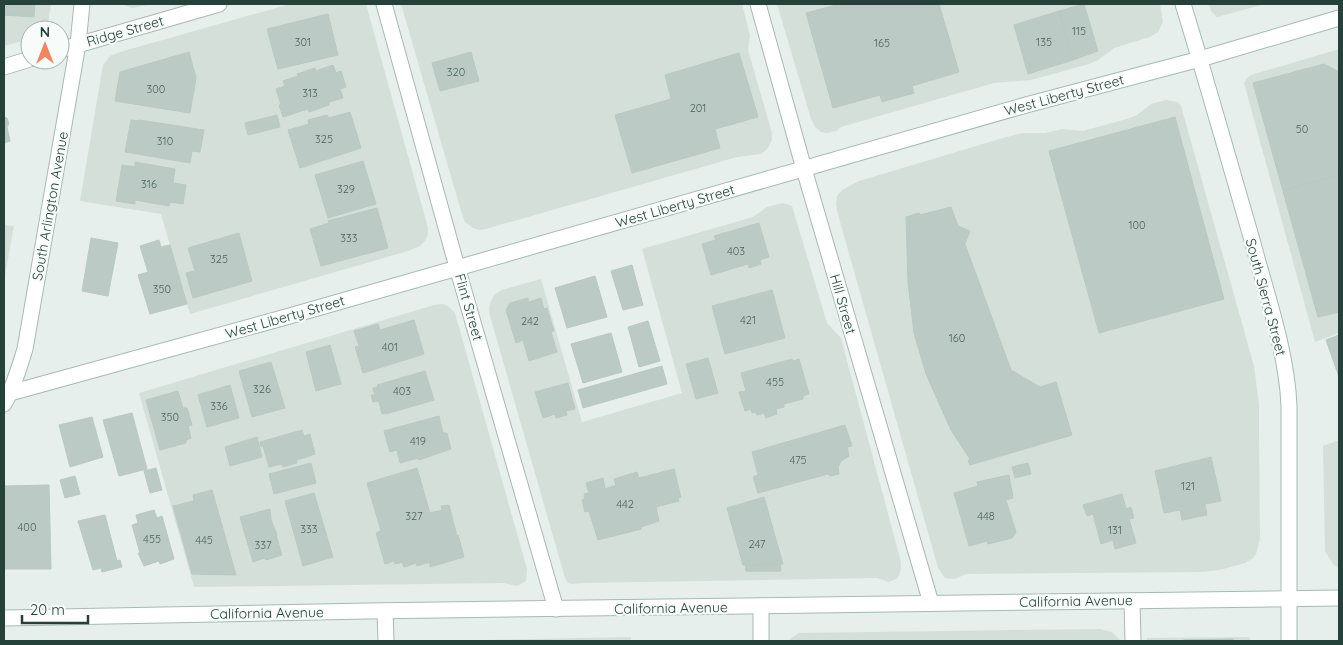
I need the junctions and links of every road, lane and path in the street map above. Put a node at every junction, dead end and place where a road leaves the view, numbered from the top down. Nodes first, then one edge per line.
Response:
1 (82, 4) edge
2 (219, 4) edge
3 (384, 4) edge
4 (758, 4) edge
5 (1183, 4) edge
6 (1339, 18) edge
7 (78, 44) junction
8 (70, 47) edge
9 (1200, 59) junction
10 (20, 62) edge
11 (4, 67) edge
12 (804, 169) junction
13 (457, 267) junction
14 (7, 399) edge
15 (1339, 598) edge
16 (1290, 599) junction
17 (1132, 601) junction
18 (931, 603) junction
19 (761, 606) junction
20 (556, 609) junction
21 (385, 611) junction
22 (4, 618) edge
23 (386, 641) edge
24 (762, 641) edge
25 (1133, 641) edge
26 (1289, 641) edge

1 - 7 main road, South Arlington Avenue
2 - 7 main road, Ridge Street
3 - 13 main road, Flint Street
4 - 12 main road, Hill Street
5 - 9 main road, South Sierra Street
6 - 9 main road, West Liberty Street
7 - 8 main road, Ridge Street
7 - 14 main road, South Arlington Avenue
9 - 12 main road, West Liberty Street
9 - 16 main road, South Sierra Street
10 - 11 main road
12 - 13 main road, West Liberty Street
12 - 18 main road, Hill Street
13 - 14 main road, West Liberty Street
13 - 20 main road, Flint Street
15 - 16 main road, California Avenue
16 - 17 main road, California Avenue
16 - 26 main road, South Sierra Street
17 - 18 main road, California Avenue
17 - 25 main road
18 - 19 main road, California Avenue
19 - 20 main road, California Avenue
19 - 24 main road
20 - 21 main road, California Avenue
21 - 22 main road, California Avenue
21 - 23 main road

